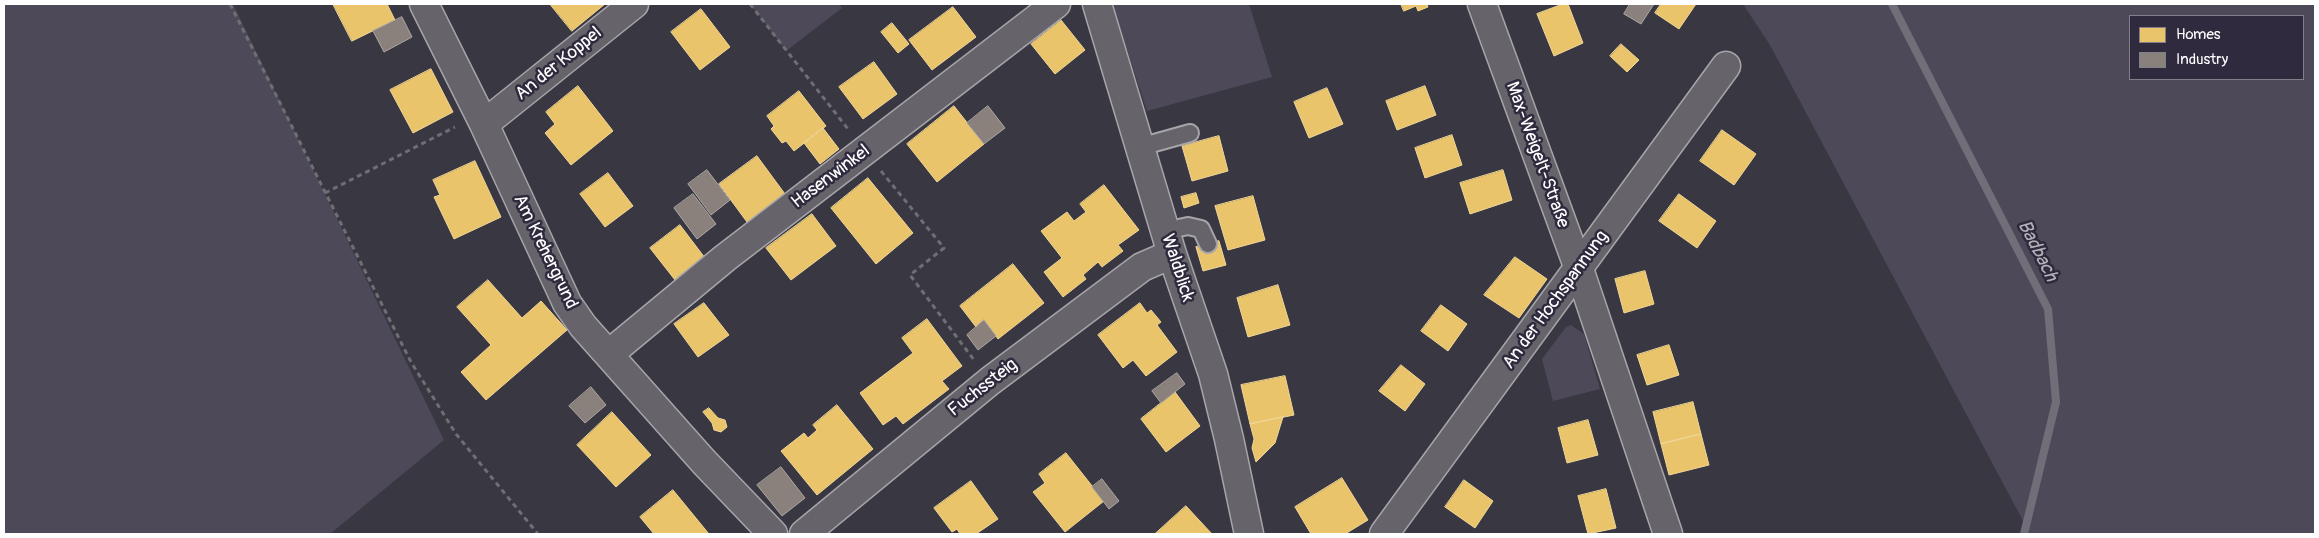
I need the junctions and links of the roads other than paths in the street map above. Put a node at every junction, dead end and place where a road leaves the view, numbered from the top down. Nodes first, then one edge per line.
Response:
1 (424, 4) edge
2 (634, 4) edge
3 (1056, 4) edge
4 (1097, 4) edge
5 (1482, 4) edge
6 (1726, 66) dead end
7 (482, 119) junction
8 (1190, 133) dead end
9 (1140, 147) junction
10 (1169, 242) junction
11 (1208, 244) dead end
12 (1579, 269) junction
13 (609, 354) junction
14 (773, 534) edge
15 (804, 534) edge
16 (1249, 534) edge
17 (1384, 534) edge
18 (1668, 534) edge

1 - 7 street, Am Krehergrund
2 - 7 street, An der Koppel
3 - 13 street, Hasenwinkel
4 - 9 street, Waldblick
5 - 12 street, Max-Weigelt-Straße
6 - 12 street, An der Hochspannung
7 - 13 street, Am Krehergrund
8 - 9 lane
9 - 10 street, Waldblick
10 - 11 lane
10 - 15 street, Fuchssteig
10 - 16 street, Waldblick
12 - 17 street, An der Hochspannung
12 - 18 street, Max-Weigelt-Straße
13 - 14 street, Am Krehergrund

